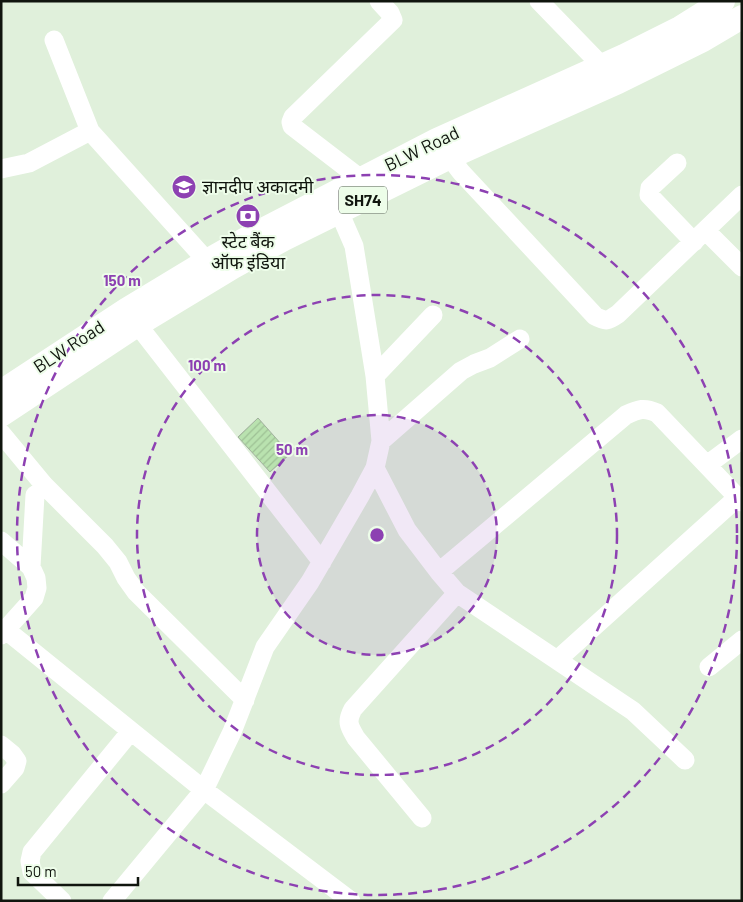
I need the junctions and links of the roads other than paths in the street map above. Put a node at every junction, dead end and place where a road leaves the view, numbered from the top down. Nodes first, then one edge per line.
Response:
1 (379, 1) edge
2 (539, 1) edge
3 (723, 1) edge
4 (742, 17) edge
5 (54, 40) dead end
6 (602, 66) junction
7 (90, 131) junction
8 (443, 149) junction
9 (677, 163) dead end
10 (1, 169) edge
11 (361, 179) junction
12 (742, 195) edge
13 (335, 202) junction
14 (700, 236) junction
15 (207, 261) junction
16 (742, 267) edge
17 (433, 316) dead end
18 (131, 318) junction
19 (520, 339) dead end
20 (375, 376) junction
21 (1, 392) edge
22 (1, 415) edge
23 (1, 433) edge
24 (742, 438) edge
25 (381, 441) junction
26 (707, 465) junction
27 (375, 468) junction
28 (35, 495) dead end
29 (740, 500) edge
30 (1, 540) edge
31 (322, 562) junction
32 (31, 567) junction
33 (439, 572) junction
34 (457, 593) junction
35 (4, 633) edge
36 (742, 640) edge
37 (557, 660) junction
38 (709, 667) dead end
39 (245, 700) junction
40 (131, 731) junction
41 (1, 745) edge
42 (685, 760) dead end
43 (1, 784) edge
44 (204, 790) junction
45 (422, 818) dead end
46 (62, 901) edge
47 (112, 901) edge
48 (351, 901) edge

1 - 11 street
2 - 6 street
3 - 6 main road, BLW Road / SH74
4 - 8 main road, SH74
5 - 7 street
6 - 8 main road, BLW Road / SH74
7 - 10 street
7 - 15 street
8 - 11 main road, BLW Road / SH74
8 - 13 main road, SH74
8 - 14 street
9 - 14 street
11 - 13 main road, BLW Road / SH74
12 - 14 street
13 - 15 main road, BLW Road / SH74
13 - 18 main road, SH74
13 - 20 street
14 - 16 street
15 - 18 main road, BLW Road / SH74
17 - 20 street
18 - 21 main road, BLW Road / SH74
18 - 22 main road, SH74
18 - 31 street
19 - 25 street
20 - 25 street
23 - 39 street
24 - 26 street
25 - 27 street
26 - 29 street
26 - 33 street
27 - 31 street
27 - 33 street
28 - 32 street
29 - 37 street
30 - 32 street
31 - 39 street
32 - 35 street
33 - 34 street
34 - 37 street
34 - 45 street
35 - 40 street
36 - 38 street
37 - 42 street
39 - 44 street
40 - 44 street
40 - 46 street
41 - 43 street
44 - 47 street
44 - 48 street

